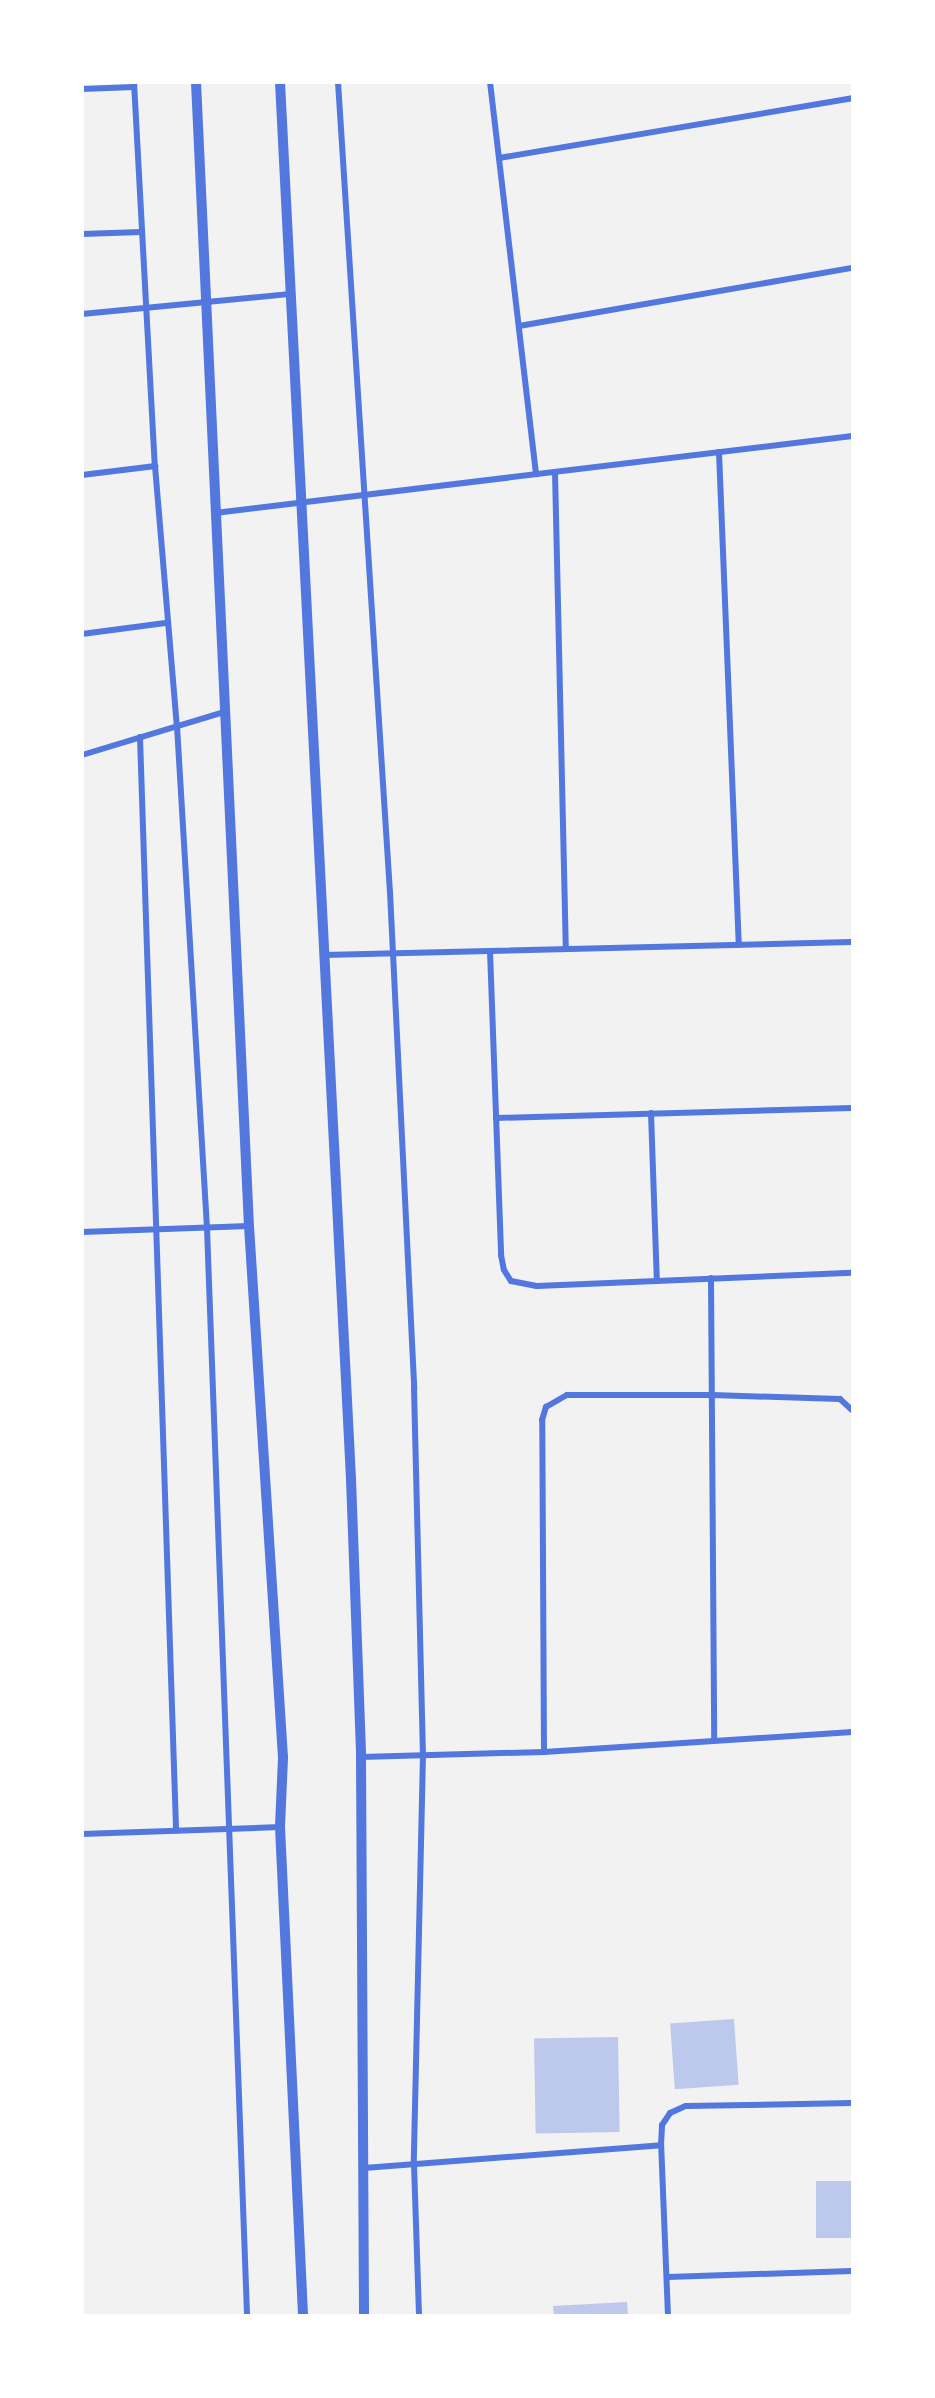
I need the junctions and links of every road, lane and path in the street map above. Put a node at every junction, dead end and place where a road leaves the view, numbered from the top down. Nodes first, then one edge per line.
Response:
1 (196, 82) edge
2 (280, 82) edge
3 (338, 82) edge
4 (490, 82) edge
5 (134, 85) edge
6 (82, 89) edge
7 (852, 98) edge
8 (499, 158) junction
9 (141, 232) junction
10 (82, 234) edge
11 (852, 268) edge
12 (291, 294) junction
13 (204, 305) junction
14 (145, 309) junction
15 (82, 314) edge
16 (519, 326) junction
17 (852, 436) edge
18 (719, 452) junction
19 (155, 466) junction
20 (555, 472) junction
21 (536, 474) junction
22 (82, 475) edge
23 (363, 495) junction
24 (302, 502) junction
25 (214, 513) junction
26 (165, 623) junction
27 (82, 634) edge
28 (224, 712) junction
29 (177, 726) junction
30 (140, 737) junction
31 (82, 755) edge
32 (852, 942) edge
33 (739, 945) junction
34 (566, 949) junction
35 (490, 951) junction
36 (393, 954) junction
37 (324, 955) junction
38 (852, 1108) edge
39 (651, 1113) junction
40 (496, 1118) junction
41 (249, 1226) junction
42 (207, 1228) junction
43 (158, 1229) junction
44 (82, 1232) edge
45 (852, 1273) edge
46 (711, 1278) junction
47 (657, 1281) junction
48 (712, 1395) junction
49 (852, 1410) edge
50 (852, 1732) edge
51 (714, 1740) junction
52 (543, 1752) junction
53 (423, 1755) junction
54 (362, 1757) junction
55 (230, 1827) junction
56 (280, 1827) junction
57 (176, 1830) junction
58 (82, 1834) edge
59 (852, 2103) edge
60 (661, 2145) junction
61 (414, 2164) junction
62 (364, 2168) junction
63 (852, 2271) edge
64 (668, 2277) junction
65 (248, 2316) edge
66 (303, 2316) edge
67 (364, 2316) edge
68 (419, 2316) edge
69 (668, 2316) edge

1 - 13 street
2 - 12 street
3 - 23 street
4 - 8 street
5 - 6 street
5 - 9 street
7 - 8 street
8 - 16 street
9 - 10 street
9 - 14 street
11 - 16 street
12 - 13 street
12 - 24 street
13 - 14 street
13 - 25 street
14 - 15 street
14 - 19 street
16 - 21 street
17 - 18 street
18 - 20 street
18 - 33 street
19 - 22 street
19 - 26 street
20 - 21 street
20 - 34 street
21 - 23 street
23 - 24 street
23 - 36 street
24 - 25 street
24 - 37 street
25 - 28 street
26 - 27 street
26 - 29 street
28 - 29 street
28 - 41 street
29 - 30 street
29 - 42 street
30 - 31 street
30 - 43 street
32 - 33 street
33 - 34 street
34 - 35 street
35 - 36 street
35 - 40 street
36 - 37 street
36 - 53 street
37 - 54 street
38 - 39 street
39 - 40 street
39 - 47 street
40 - 47 street
41 - 42 street
41 - 56 street
42 - 43 street
42 - 55 street
43 - 44 street
43 - 57 street
45 - 46 street
46 - 47 street
46 - 48 street
48 - 49 street
48 - 51 street
48 - 52 street
50 - 51 street
51 - 52 street
52 - 53 street
53 - 54 street
53 - 61 street
54 - 62 street
55 - 56 street
55 - 57 street
55 - 65 street
56 - 66 street
57 - 58 street
59 - 60 street
60 - 61 street
60 - 64 street
61 - 62 street
61 - 68 street
62 - 67 street
63 - 64 street
64 - 69 street

